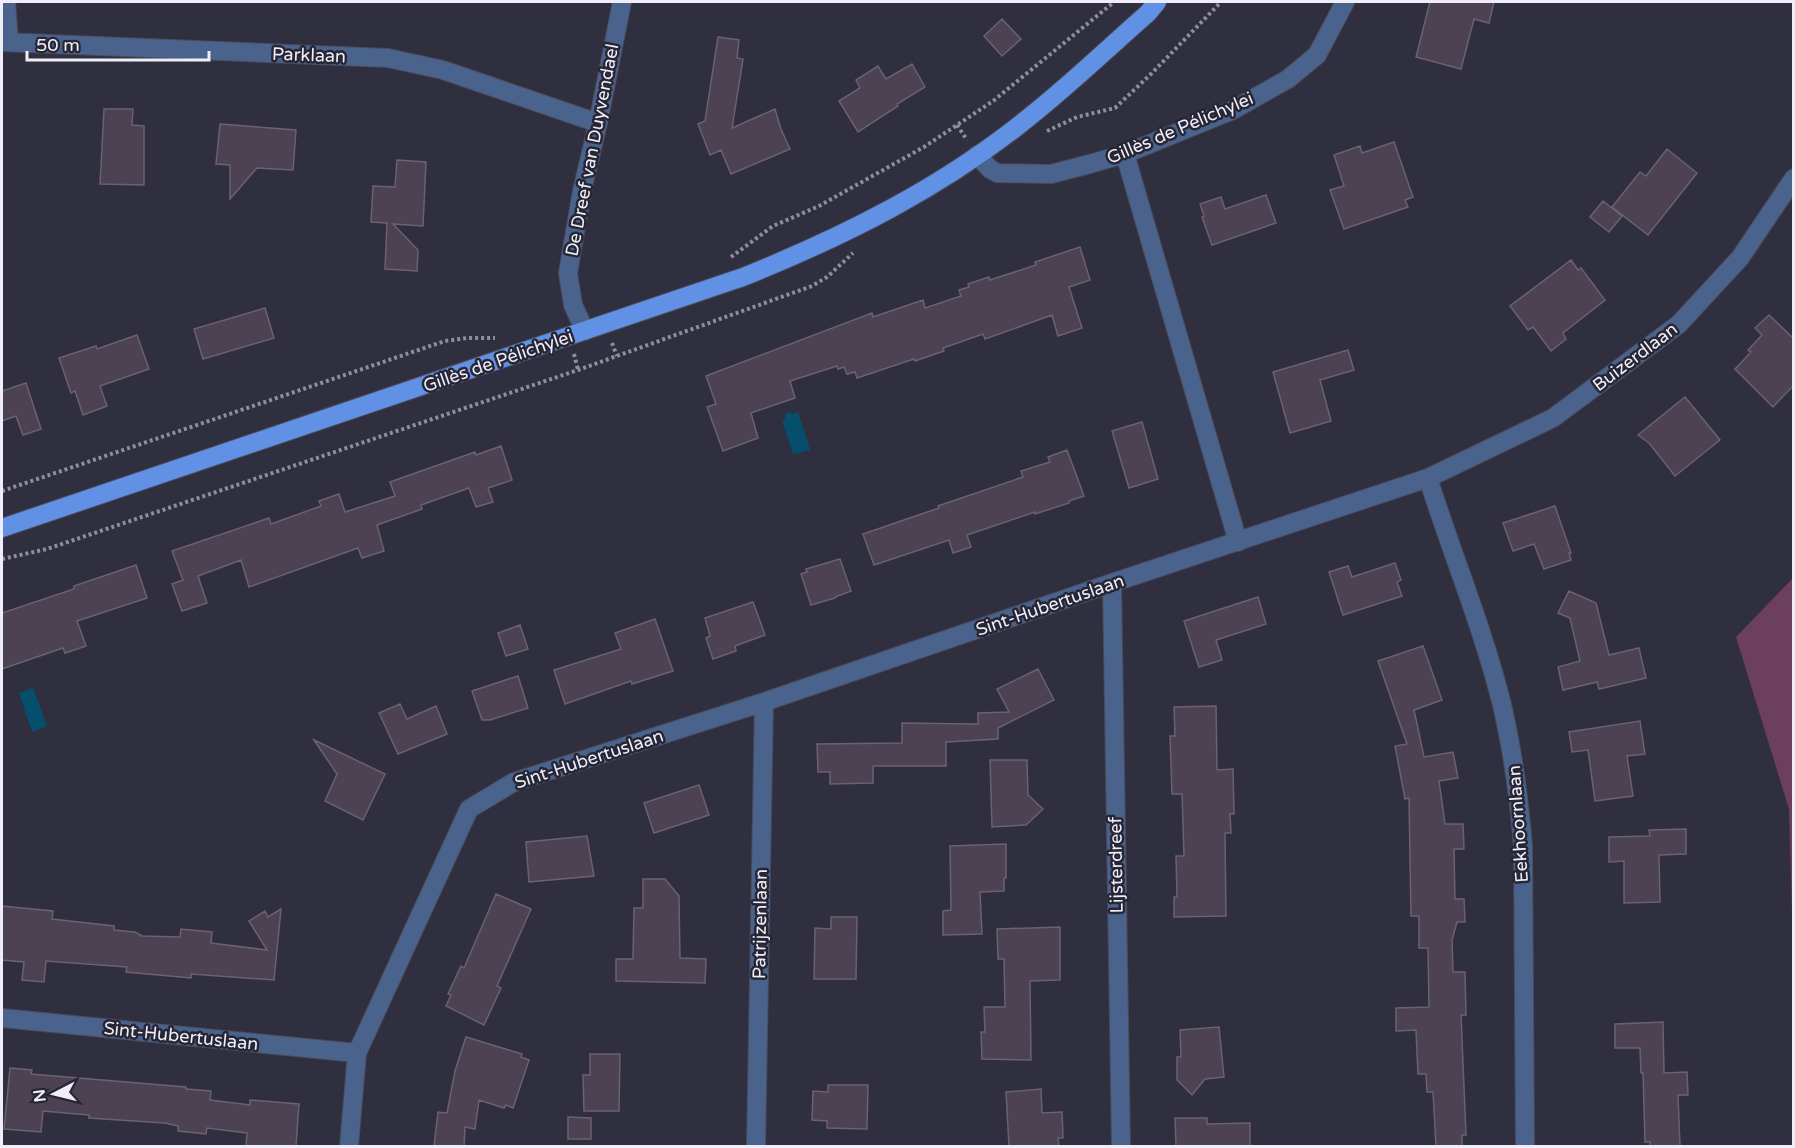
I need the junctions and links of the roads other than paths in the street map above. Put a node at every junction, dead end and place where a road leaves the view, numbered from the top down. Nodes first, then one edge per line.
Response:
1 (6, 2) edge
2 (622, 2) edge
3 (1157, 2) edge
4 (1345, 2) edge
5 (5, 42) edge
6 (598, 123) junction
7 (1125, 154) junction
8 (977, 155) junction
9 (1794, 178) edge
10 (585, 331) junction
11 (1428, 478) junction
12 (2, 528) edge
13 (1238, 542) junction
14 (1112, 583) junction
15 (764, 702) junction
16 (2, 1018) edge
17 (357, 1053) junction
18 (349, 1146) edge
19 (756, 1146) edge
20 (1121, 1146) edge
21 (1525, 1146) edge

1 - 5 street, Parklaan
2 - 6 street, De Dreef van Duyvendael
3 - 8 main road, Gillès de Pélichylei
4 - 7 street, Gillès de Pélichylei
5 - 6 street, Parklaan
6 - 10 street, De Dreef van Duyvendael
7 - 8 street, Gillès de Pélichylei
7 - 13 street
8 - 10 main road, Gillès de Pélichylei
9 - 11 street, Buizerdlaan
10 - 12 main road, Gillès de Pélichylei
11 - 13 street, Sint-Hubertuslaan
11 - 21 street, Eekhoornlaan
13 - 14 street, Sint-Hubertuslaan
14 - 15 street, Sint-Hubertuslaan
14 - 20 street, Lijsterdreef
15 - 17 street, Sint-Hubertuslaan
15 - 19 street, Patrijzenlaan
16 - 17 street, Sint-Hubertuslaan
17 - 18 street

